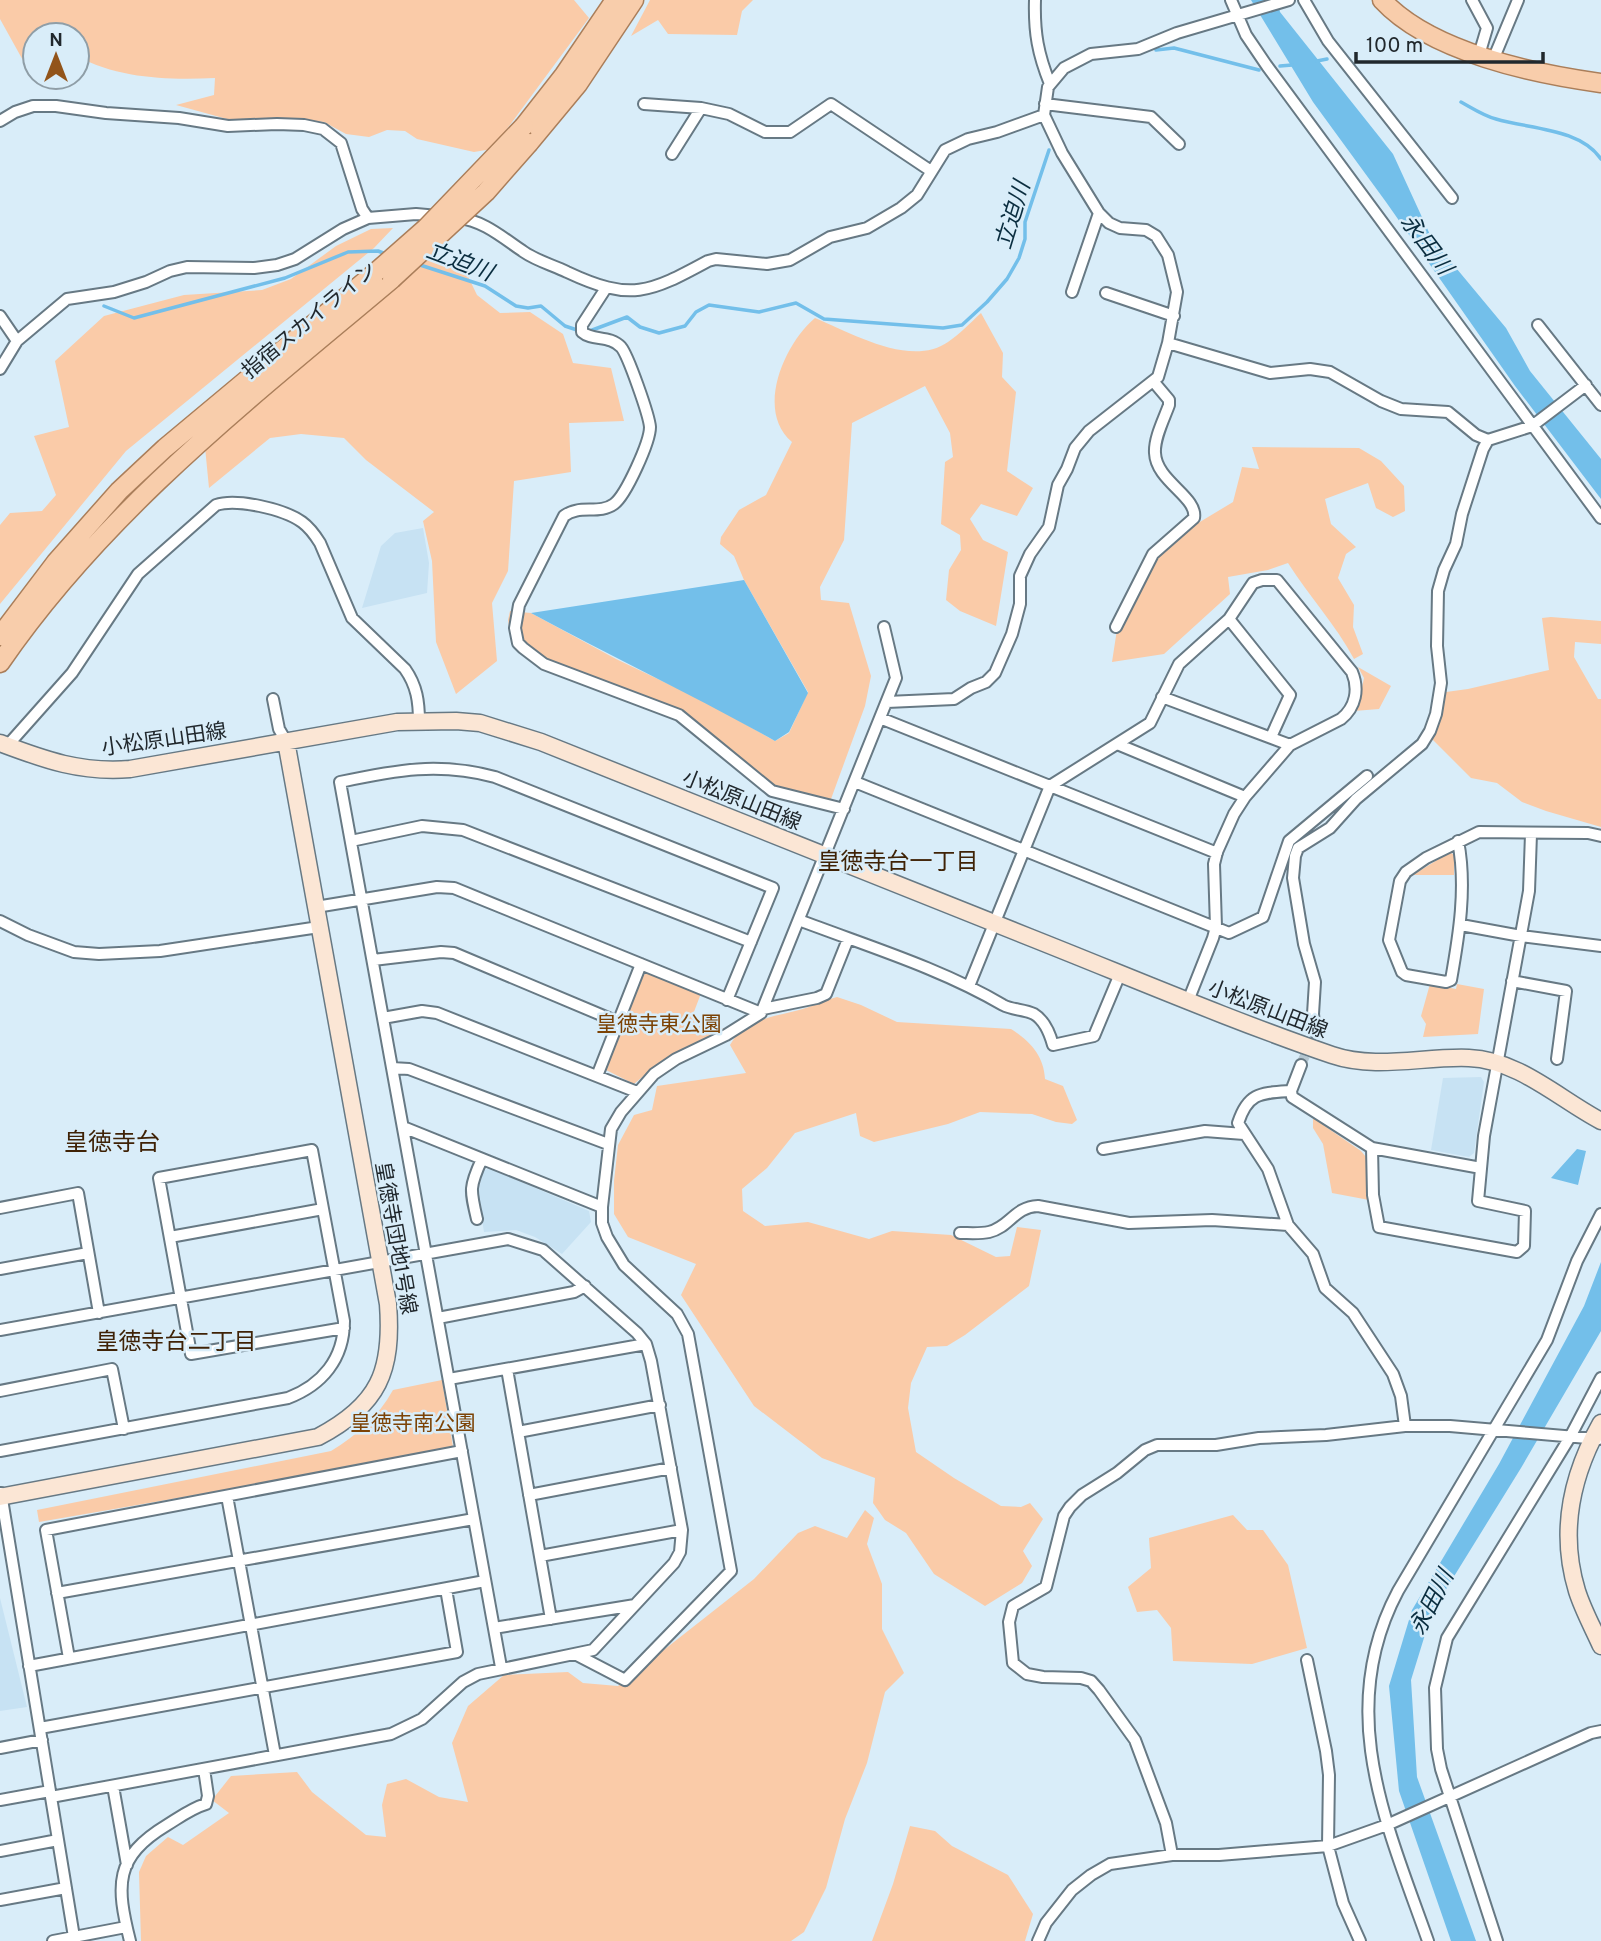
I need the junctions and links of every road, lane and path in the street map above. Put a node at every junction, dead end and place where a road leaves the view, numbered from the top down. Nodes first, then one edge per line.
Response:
1 (615, 0) edge
2 (634, 0) edge
3 (1035, 0) edge
4 (1231, 0) edge
5 (1289, 0) edge
6 (1304, 0) edge
7 (1382, 0) edge
8 (1472, 0) edge
9 (1518, 0) edge
10 (1237, 15) junction
11 (1486, 57) junction
12 (1601, 83) edge
13 (1050, 84) junction
14 (644, 104) dead end
15 (701, 108) junction
16 (1044, 110) junction
17 (0, 121) edge
18 (527, 135) junction
19 (1179, 144) dead end
20 (672, 154) dead end
21 (931, 171) junction
22 (1452, 198) dead end
23 (1099, 213) junction
24 (368, 218) junction
25 (384, 275) junction
26 (606, 288) junction
27 (1072, 292) dead end
28 (1106, 293) dead end
29 (0, 316) edge
30 (1174, 316) junction
31 (1538, 325) dead end
32 (17, 341) junction
33 (1168, 343) junction
34 (0, 369) edge
35 (1153, 381) junction
36 (1586, 386) junction
37 (1601, 405) edge
38 (1532, 426) junction
39 (1488, 440) junction
40 (1601, 518) edge
41 (1229, 619) junction
42 (884, 627) dead end
43 (1116, 627) dead end
44 (0, 636) edge
45 (0, 663) edge
46 (1162, 696) junction
47 (273, 699) dead end
48 (887, 702) junction
49 (880, 718) junction
50 (419, 722) junction
51 (1271, 737) junction
52 (286, 741) junction
53 (2, 744) edge
54 (1117, 744) junction
55 (1290, 746) junction
56 (1367, 776) dead end
57 (855, 782) junction
58 (1050, 786) junction
59 (1245, 797) junction
60 (844, 809) junction
61 (1531, 834) junction
62 (1601, 836) edge
63 (351, 841) junction
64 (1458, 841) junction
65 (1024, 850) junction
66 (1217, 853) junction
67 (826, 856) junction
68 (362, 899) junction
69 (316, 907) junction
70 (799, 920) junction
71 (0, 921) edge
72 (995, 923) junction
73 (1461, 925) junction
74 (1216, 927) junction
75 (319, 928) junction
76 (1521, 936) junction
77 (848, 939) junction
78 (751, 942) junction
79 (1601, 946) edge
80 (373, 960) junction
81 (641, 964) junction
82 (1120, 974) junction
83 (1512, 981) junction
84 (969, 986) junction
85 (727, 1000) junction
86 (1188, 1001) junction
87 (762, 1011) junction
88 (383, 1018) junction
89 (618, 1022) junction
90 (1315, 1032) tunnel mouth
91 (1557, 1059) dead end
92 (1498, 1064) junction
93 (1301, 1065) tunnel mouth
94 (392, 1068) junction
95 (597, 1076) junction
96 (1291, 1091) junction
97 (637, 1093) junction
98 (1601, 1121) edge
99 (403, 1127) junction
100 (1244, 1133) junction
101 (608, 1144) junction
102 (1103, 1149) dead end
103 (1372, 1149) junction
104 (482, 1159) junction
105 (1481, 1168) junction
106 (602, 1207) junction
107 (0, 1208) edge
108 (323, 1209) junction
109 (1601, 1214) edge
110 (477, 1219) dead end
111 (1288, 1225) junction
112 (960, 1233) dead end
113 (170, 1237) junction
114 (426, 1252) junction
115 (88, 1253) junction
116 (379, 1261) junction
117 (0, 1269) edge
118 (334, 1269) junction
119 (585, 1286) junction
120 (181, 1298) junction
121 (99, 1313) junction
122 (438, 1318) junction
123 (344, 1328) junction
124 (0, 1330) edge
125 (646, 1344) junction
126 (507, 1369) junction
127 (1601, 1378) edge
128 (449, 1380) junction
129 (0, 1391) edge
130 (660, 1405) junction
131 (1601, 1423) edge
132 (1405, 1426) junction
133 (124, 1429) junction
134 (1493, 1430) junction
135 (518, 1432) junction
136 (1566, 1437) junction
137 (1597, 1439) edge
138 (0, 1451) edge
139 (462, 1451) junction
140 (671, 1468) junction
141 (0, 1495) edge
142 (227, 1496) junction
143 (529, 1496) junction
144 (474, 1518) junction
145 (682, 1530) junction
146 (540, 1556) junction
147 (239, 1560) junction
148 (485, 1581) junction
149 (446, 1589) junction
150 (57, 1593) junction
151 (635, 1605) junction
152 (551, 1619) junction
153 (251, 1625) junction
154 (494, 1628) junction
155 (1601, 1646) edge
156 (575, 1654) junction
157 (69, 1658) junction
158 (1307, 1660) dead end
159 (29, 1666) junction
160 (501, 1667) junction
161 (263, 1687) junction
162 (40, 1728) junction
163 (1601, 1731) edge
164 (42, 1740) junction
165 (0, 1748) edge
166 (275, 1755) junction
167 (204, 1769) junction
168 (113, 1786) junction
169 (51, 1794) junction
170 (1451, 1796) junction
171 (0, 1800) edge
172 (1387, 1825) junction
173 (58, 1840) junction
174 (1328, 1846) junction
175 (0, 1851) edge
176 (1172, 1855) junction
177 (127, 1865) junction
178 (66, 1888) junction
179 (0, 1900) edge
180 (126, 1927) junction
181 (75, 1937) junction
182 (53, 1941) edge
183 (130, 1941) edge
184 (1038, 1941) edge
185 (1360, 1941) edge
186 (1428, 1941) edge
187 (1497, 1941) edge

1 - 18 main road, 指宿スカイライン
2 - 18 main road, 指宿スカイライン
3 - 13 street
4 - 10 street
5 - 10 street
6 - 22 street
7 - 11 main road
8 - 11 street
9 - 11 street
10 - 13 street
10 - 38 street
11 - 12 main road
13 - 16 street
14 - 15 street
15 - 20 street
15 - 21 street
16 - 19 street
16 - 21 street
16 - 23 street
17 - 24 street
18 - 25 main road, 指宿スカイライン, bridge
21 - 26 street
23 - 27 street
23 - 30 street
24 - 26 street
24 - 32 street
25 - 44 main road, 指宿スカイライン
25 - 45 main road, 指宿スカイライン
26 - 60 street
28 - 30 street
29 - 32 street
30 - 33 street
31 - 36 street
32 - 34 street
33 - 35 street
33 - 39 street
35 - 43 street
35 - 48 street
36 - 37 street
36 - 38 street
38 - 39 street
38 - 40 street
39 - 90 street
41 - 46 street
41 - 51 street
41 - 55 street
42 - 48 street
46 - 51 street
46 - 54 street
47 - 52 street
48 - 49 street
49 - 57 street
49 - 58 street
50 - 52 street, 小松原山田線
50 - 53 street
50 - 67 street, 小松原山田線
51 - 55 street
52 - 53 street, 小松原山田線
52 - 69 street, 皇徳寺団地1号線
54 - 58 street
54 - 59 street
55 - 59 street
56 - 74 street
57 - 60 street
57 - 65 street
58 - 65 street
58 - 66 street
59 - 66 street
60 - 67 street
61 - 62 street
61 - 64 street
61 - 76 street
63 - 68 street
63 - 78 street
63 - 78 street
64 - 73 street
64 - 73 street
65 - 72 street
65 - 74 street
66 - 74 street
67 - 70 street
67 - 72 street, 小松原山田線
68 - 69 street
68 - 80 street
68 - 81 street
69 - 75 street, 皇徳寺団地1号線
70 - 77 street
70 - 87 street
71 - 75 street
72 - 82 street, 小松原山田線
72 - 84 street
73 - 76 street
74 - 86 street
75 - 116 street, 皇徳寺団地1号線
76 - 79 street
76 - 83 street
77 - 84 street
77 - 87 street
78 - 85 street
80 - 88 street
80 - 89 street
81 - 85 street
81 - 89 street
82 - 84 street
82 - 86 street, 小松原山田線
83 - 91 street
83 - 92 street
85 - 87 street
86 - 92 street, 小松原山田線
87 - 97 street
88 - 94 street
88 - 95 street
89 - 95 street
92 - 98 street, 小松原山田線
92 - 105 street
93 - 96 street
94 - 99 street
94 - 101 street
95 - 97 street
96 - 100 street
96 - 103 street
97 - 101 street
99 - 104 street
99 - 114 street
100 - 102 street
100 - 111 street
101 - 106 street
103 - 105 street
103 - 105 street
104 - 106 street
104 - 110 street
106 - 156 street
107 - 115 street
108 - 113 street
108 - 113 street
108 - 118 street
109 - 134 street
111 - 112 street
111 - 132 street
113 - 120 street
114 - 116 street
114 - 119 street
114 - 122 street
115 - 117 street
115 - 121 street
116 - 118 street
116 - 141 street, 皇徳寺団地1号線
118 - 120 street
118 - 123 street
119 - 122 street
119 - 125 street
120 - 121 street
120 - 123 street
121 - 124 street
122 - 128 street
123 - 133 street
125 - 126 street
125 - 130 street
126 - 128 street
126 - 135 street
127 - 136 street
128 - 139 street
129 - 133 street
130 - 135 street
130 - 140 street
131 - 137 street
132 - 134 street
132 - 176 street
133 - 138 street
134 - 136 street
134 - 172 street
135 - 143 street
136 - 137 street
136 - 170 street
137 - 155 street
139 - 142 street
139 - 144 street
140 - 143 street
140 - 145 street
141 - 159 street
142 - 147 street
142 - 150 street
143 - 146 street
144 - 147 street
144 - 148 street
145 - 146 street
145 - 151 street
146 - 152 street
147 - 150 street
147 - 153 street
148 - 149 street
148 - 154 street
149 - 153 street
149 - 161 street
150 - 157 street
151 - 152 street
151 - 156 street
152 - 154 street
153 - 157 street
153 - 161 street
154 - 160 street
156 - 160 street
157 - 159 street
158 - 174 street
159 - 162 street
160 - 166 street
161 - 162 street
161 - 166 street
162 - 164 street
163 - 170 street
164 - 165 street
164 - 169 street
166 - 167 street
167 - 168 street
167 - 177 street
168 - 169 street
168 - 177 street
169 - 171 street
169 - 173 street
170 - 172 street
170 - 187 street
172 - 174 street
172 - 186 street
173 - 175 street
173 - 178 street
174 - 176 street
174 - 185 street
176 - 184 street
177 - 180 street
178 - 179 street
178 - 181 street
180 - 181 street
180 - 183 street
181 - 182 street

